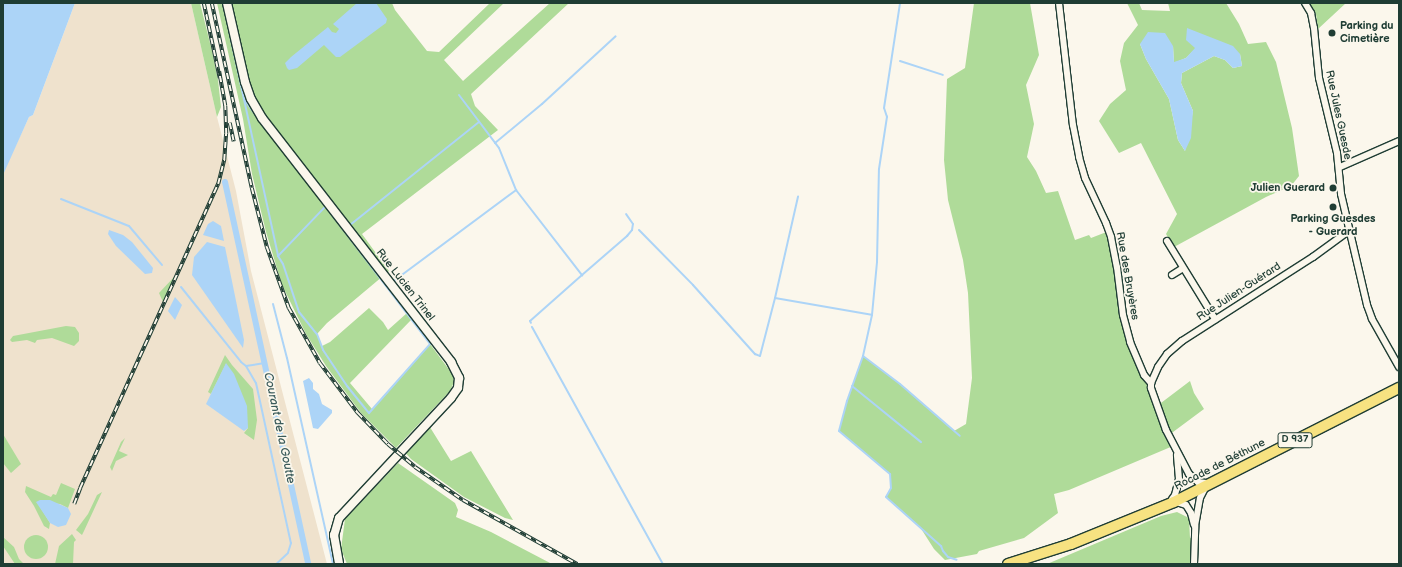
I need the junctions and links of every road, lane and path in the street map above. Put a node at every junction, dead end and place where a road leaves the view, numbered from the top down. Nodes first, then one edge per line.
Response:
1 (227, 3) edge
2 (1059, 3) edge
3 (1305, 3) edge
4 (1399, 141) edge
5 (1340, 167) junction
6 (1350, 230) junction
7 (1167, 241) dead end
8 (1183, 268) junction
9 (1172, 275) dead end
10 (1215, 319) junction
11 (1399, 366) edge
12 (1151, 383) junction
13 (1399, 388) edge
14 (1399, 391) edge
15 (1372, 401) junction
16 (1177, 454) junction
17 (1206, 485) junction
18 (1170, 502) junction
19 (1194, 526) junction
20 (339, 564) edge
21 (1008, 564) edge
22 (1194, 564) edge

1 - 20 street, Rue Lucien Trinel
2 - 12 street, Rue des Bruyères
3 - 5 street, Rue Jules Guesde
4 - 5 street
5 - 6 street, Rue Jules Guesde
6 - 10 street, Rue Julien-Guérard
6 - 11 street, Rue Jules Guesde
7 - 8 street
8 - 9 street
8 - 10 street
10 - 12 street, Rue Julien-Guérard
12 - 16 street, Rue des Bruyères
13 - 15 main road, Rocade de Béthune / D 937
14 - 15 main road, Rocade de Béthune / D 937
15 - 17 main road, Rocade de Béthune / D 937
16 - 17 street, Rue des Bruyères
16 - 18 street, Rue des Bruyères
17 - 18 main road, Rocade de Béthune / D 937
17 - 19 street
18 - 19 street
18 - 21 main road, Rocade de Béthune / D 937
19 - 22 street

